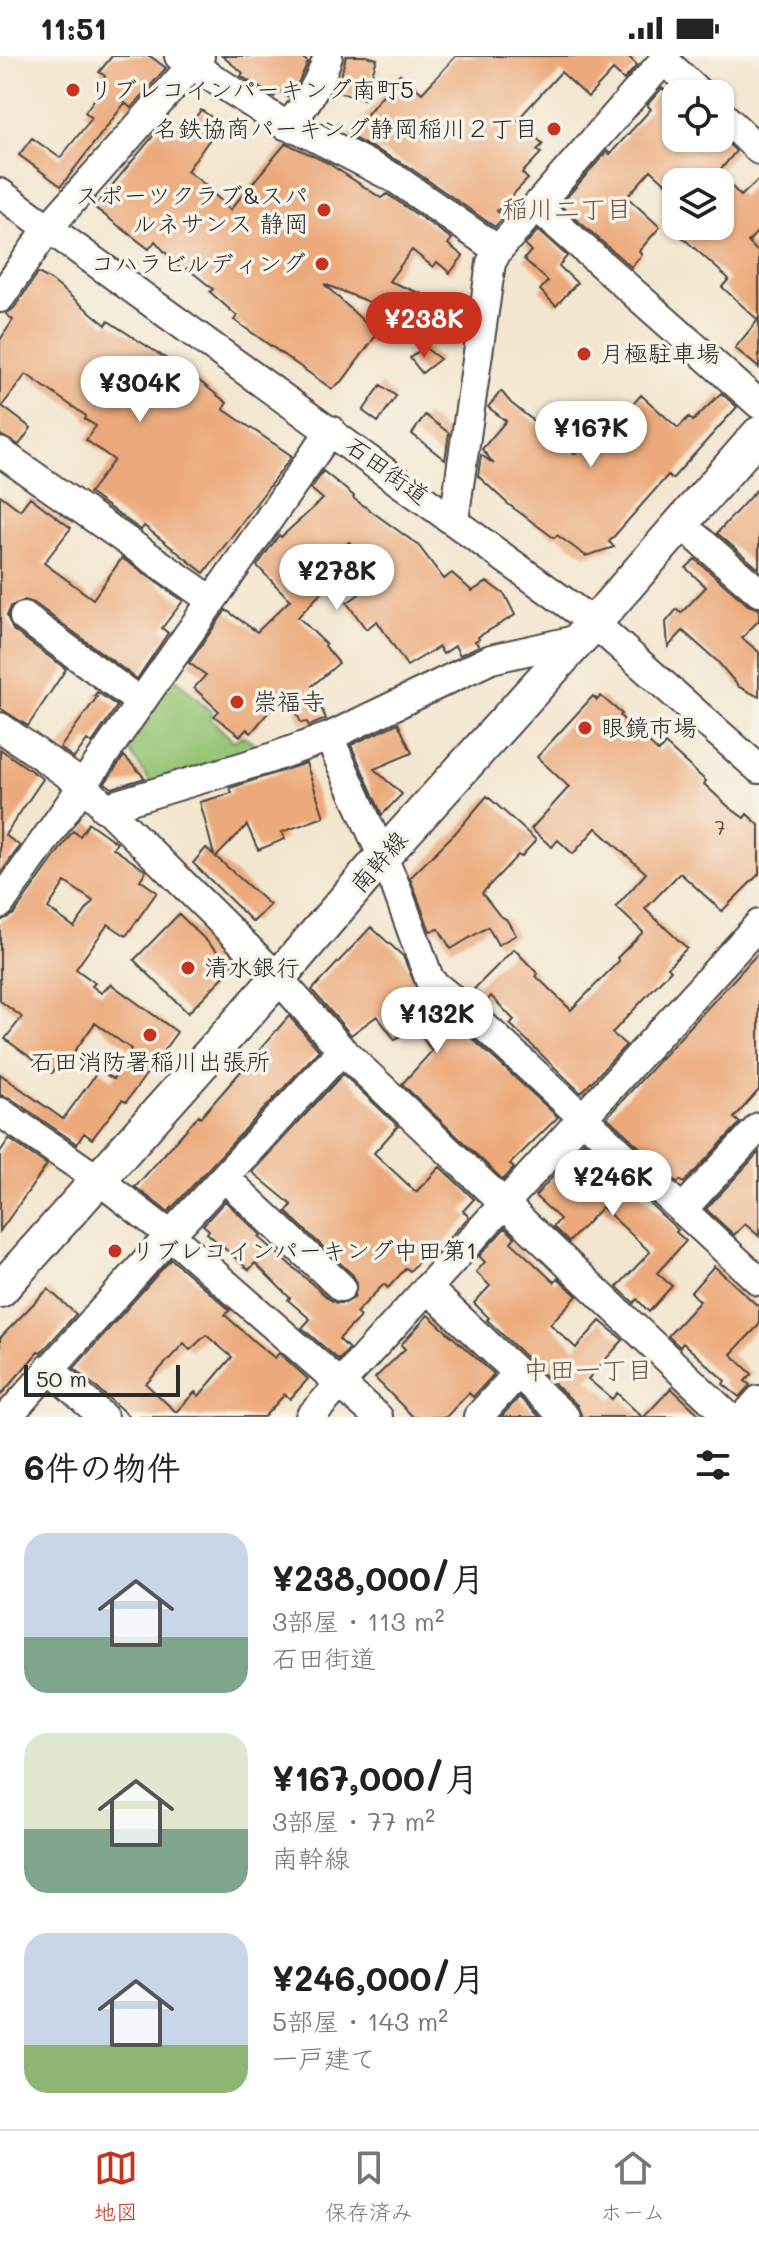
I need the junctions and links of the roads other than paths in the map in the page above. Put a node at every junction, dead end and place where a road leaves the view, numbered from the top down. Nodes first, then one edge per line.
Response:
1 (328, 56) edge
2 (663, 57) edge
3 (190, 59) edge
4 (686, 80) edge
5 (288, 126) junction
6 (734, 126) edge
7 (759, 150) edge
8 (0, 193) edge
9 (536, 206) junction
10 (49, 227) junction
11 (498, 250) junction
12 (0, 298) edge
13 (759, 404) edge
14 (331, 430) junction
15 (759, 434) edge
16 (0, 452) edge
17 (454, 520) junction
18 (681, 524) junction
19 (759, 592) edge
20 (211, 600) junction
21 (24, 617) dead end
22 (587, 631) junction
23 (140, 702) junction
24 (0, 727) edge
25 (329, 737) junction
26 (759, 769) edge
27 (83, 785) junction
28 (104, 808) junction
29 (383, 856) junction
30 (0, 904) edge
31 (759, 924) edge
32 (278, 978) junction
33 (342, 1050) junction
34 (0, 1112) edge
35 (584, 1117) junction
36 (759, 1127) edge
37 (224, 1177) junction
38 (99, 1180) junction
39 (503, 1204) junction
40 (682, 1210) junction
41 (170, 1235) junction
42 (759, 1281) edge
43 (341, 1287) dead end
44 (427, 1288) junction
45 (0, 1290) edge
46 (49, 1368) junction
47 (518, 1373) junction
48 (340, 1385) junction
49 (759, 1400) edge
50 (7, 1417) edge
51 (103, 1417) edge
52 (310, 1417) edge
53 (378, 1417) edge
54 (478, 1417) edge
55 (565, 1417) edge
56 (729, 1417) edge
57 (744, 1417) edge

1 - 5 street
2 - 4 street
2 - 9 street
3 - 5 street
3 - 10 street
5 - 11 street
6 - 7 street
8 - 10 street, 石田街道
9 - 11 street
9 - 13 street
10 - 12 street
10 - 14 street, 石田街道
11 - 17 street
14 - 17 street, 石田街道
14 - 20 street
15 - 18 main road, 南幹線
16 - 20 street
17 - 22 street, 石田街道
18 - 19 street
18 - 22 main road, 南幹線
20 - 23 street
21 - 23 street
22 - 25 street
22 - 26 street, 石田街道
22 - 29 main road, 南幹線
23 - 27 street
24 - 27 street
25 - 28 street
25 - 29 street
27 - 28 street
27 - 30 street
28 - 32 street
29 - 32 main road, 南幹線
29 - 35 street
31 - 35 street
32 - 33 street
32 - 38 main road, 南幹線
33 - 37 street
33 - 39 street
34 - 38 street
35 - 39 street
35 - 40 street
36 - 40 street
37 - 41 street
37 - 43 street
38 - 41 street
38 - 45 main road, 南幹線
39 - 44 street
39 - 56 street
40 - 42 street
41 - 46 street
41 - 48 street
44 - 47 street
44 - 48 street
46 - 50 street
46 - 51 street
47 - 54 street
47 - 55 street
48 - 52 street
48 - 53 street
49 - 57 street

